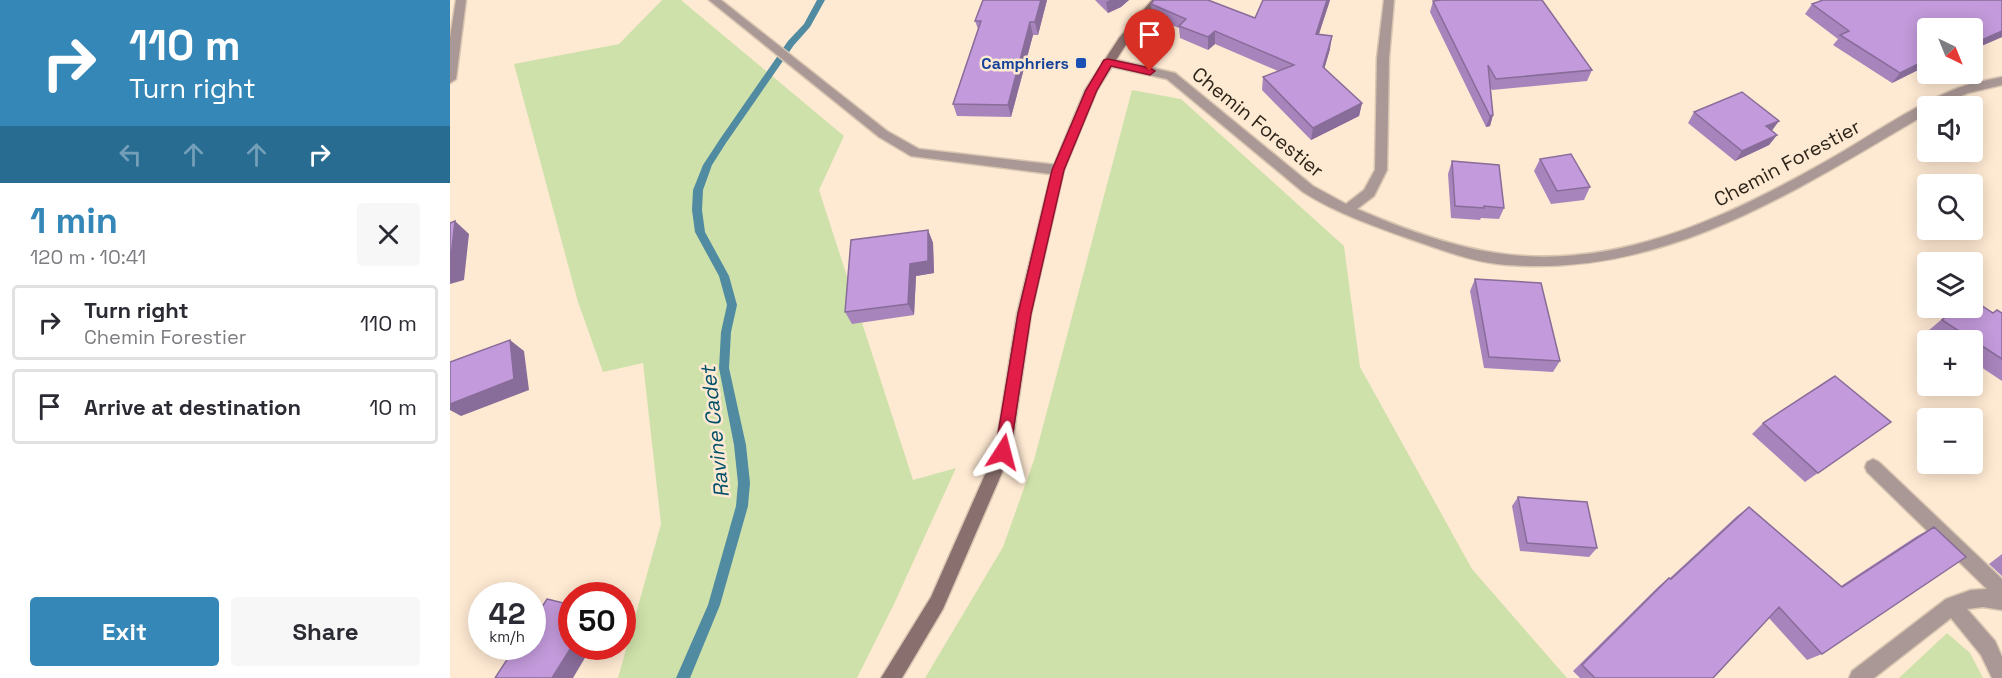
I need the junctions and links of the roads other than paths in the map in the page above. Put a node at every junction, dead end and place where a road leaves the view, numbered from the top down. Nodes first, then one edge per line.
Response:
1 (461, 0) edge
2 (714, 0) edge
3 (1158, 0) edge
4 (1389, 0) edge
5 (1108, 62) junction
6 (450, 79) edge
7 (2002, 81) edge
8 (1951, 96) edge
9 (1917, 113) edge
10 (1058, 170) junction
11 (1347, 210) junction
12 (1873, 467) dead end
13 (2002, 591) edge
14 (2002, 602) edge
15 (1952, 605) junction
16 (891, 678) edge
17 (1861, 678) edge
18 (2002, 678) edge

1 - 6 street
2 - 10 street
3 - 5 main road
4 - 11 street
5 - 10 main road
5 - 11 street, Chemin Forestier
7 - 8 street, Chemin Forestier
9 - 11 street, Chemin Forestier
10 - 16 main road
12 - 13 street
14 - 15 street
15 - 17 street
15 - 18 street

